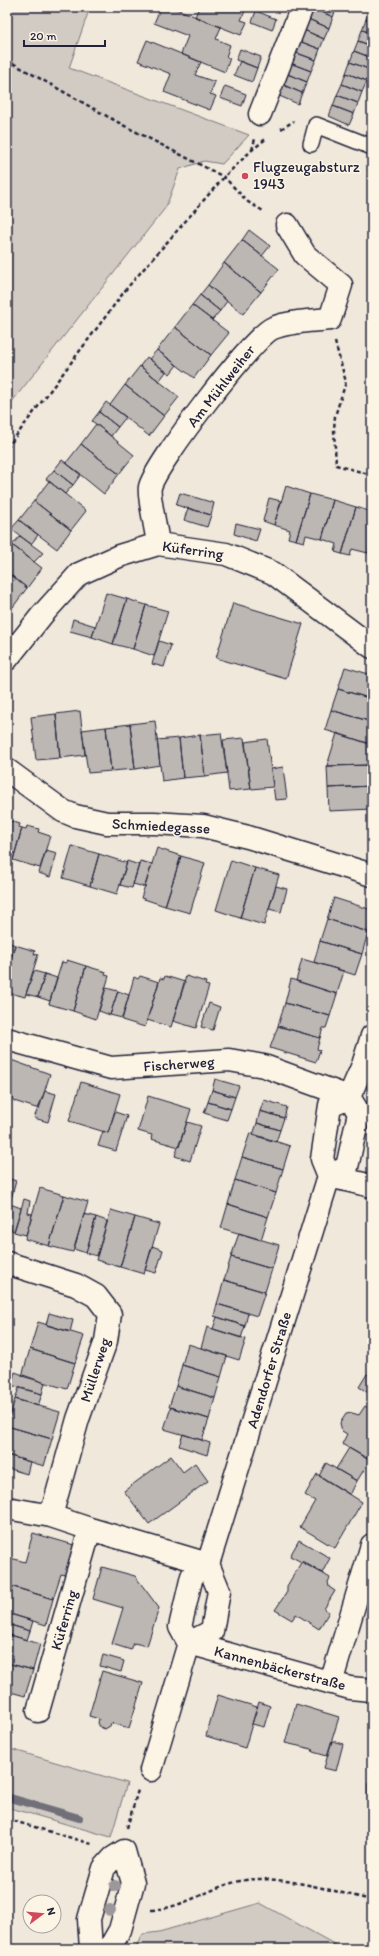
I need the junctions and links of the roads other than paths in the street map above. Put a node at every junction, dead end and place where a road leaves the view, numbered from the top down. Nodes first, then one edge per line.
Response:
1 (302, 7) edge
2 (260, 114) dead end
3 (311, 144) dead end
4 (372, 147) edge
5 (287, 226) road end
6 (158, 544) junction
7 (372, 647) edge
8 (7, 658) edge
9 (7, 770) edge
10 (372, 875) edge
11 (372, 1036) edge
12 (7, 1039) edge
13 (349, 1097) junction
14 (329, 1176) junction
15 (372, 1186) edge
16 (7, 1262) edge
17 (7, 1508) edge
18 (51, 1516) junction
19 (90, 1529) junction
20 (372, 1544) edge
21 (208, 1564) junction
22 (189, 1643) junction
23 (331, 1682) junction
24 (372, 1690) edge
25 (38, 1711) dead end
26 (151, 1770) road end
27 (91, 1949) edge
28 (109, 1949) edge

1 - 2 street
3 - 4 lane
5 - 6 street, Am Mühlweiher
6 - 7 street, Küferring
6 - 8 street, Küferring
9 - 10 street, Schmiedegasse
11 - 13 street
12 - 13 street, Fischerweg
13 - 14 street
13 - 14 street
14 - 15 street
14 - 21 street, Adendorfer Straße
16 - 18 street, Müllerweg
17 - 18 street
18 - 19 street
19 - 21 street
19 - 25 street, Küferring
20 - 23 street
21 - 22 street
21 - 22 street
22 - 23 street, Kannenbäckerstraße
22 - 26 street
23 - 24 street, Kannenbäckerstraße
27 - 28 street

